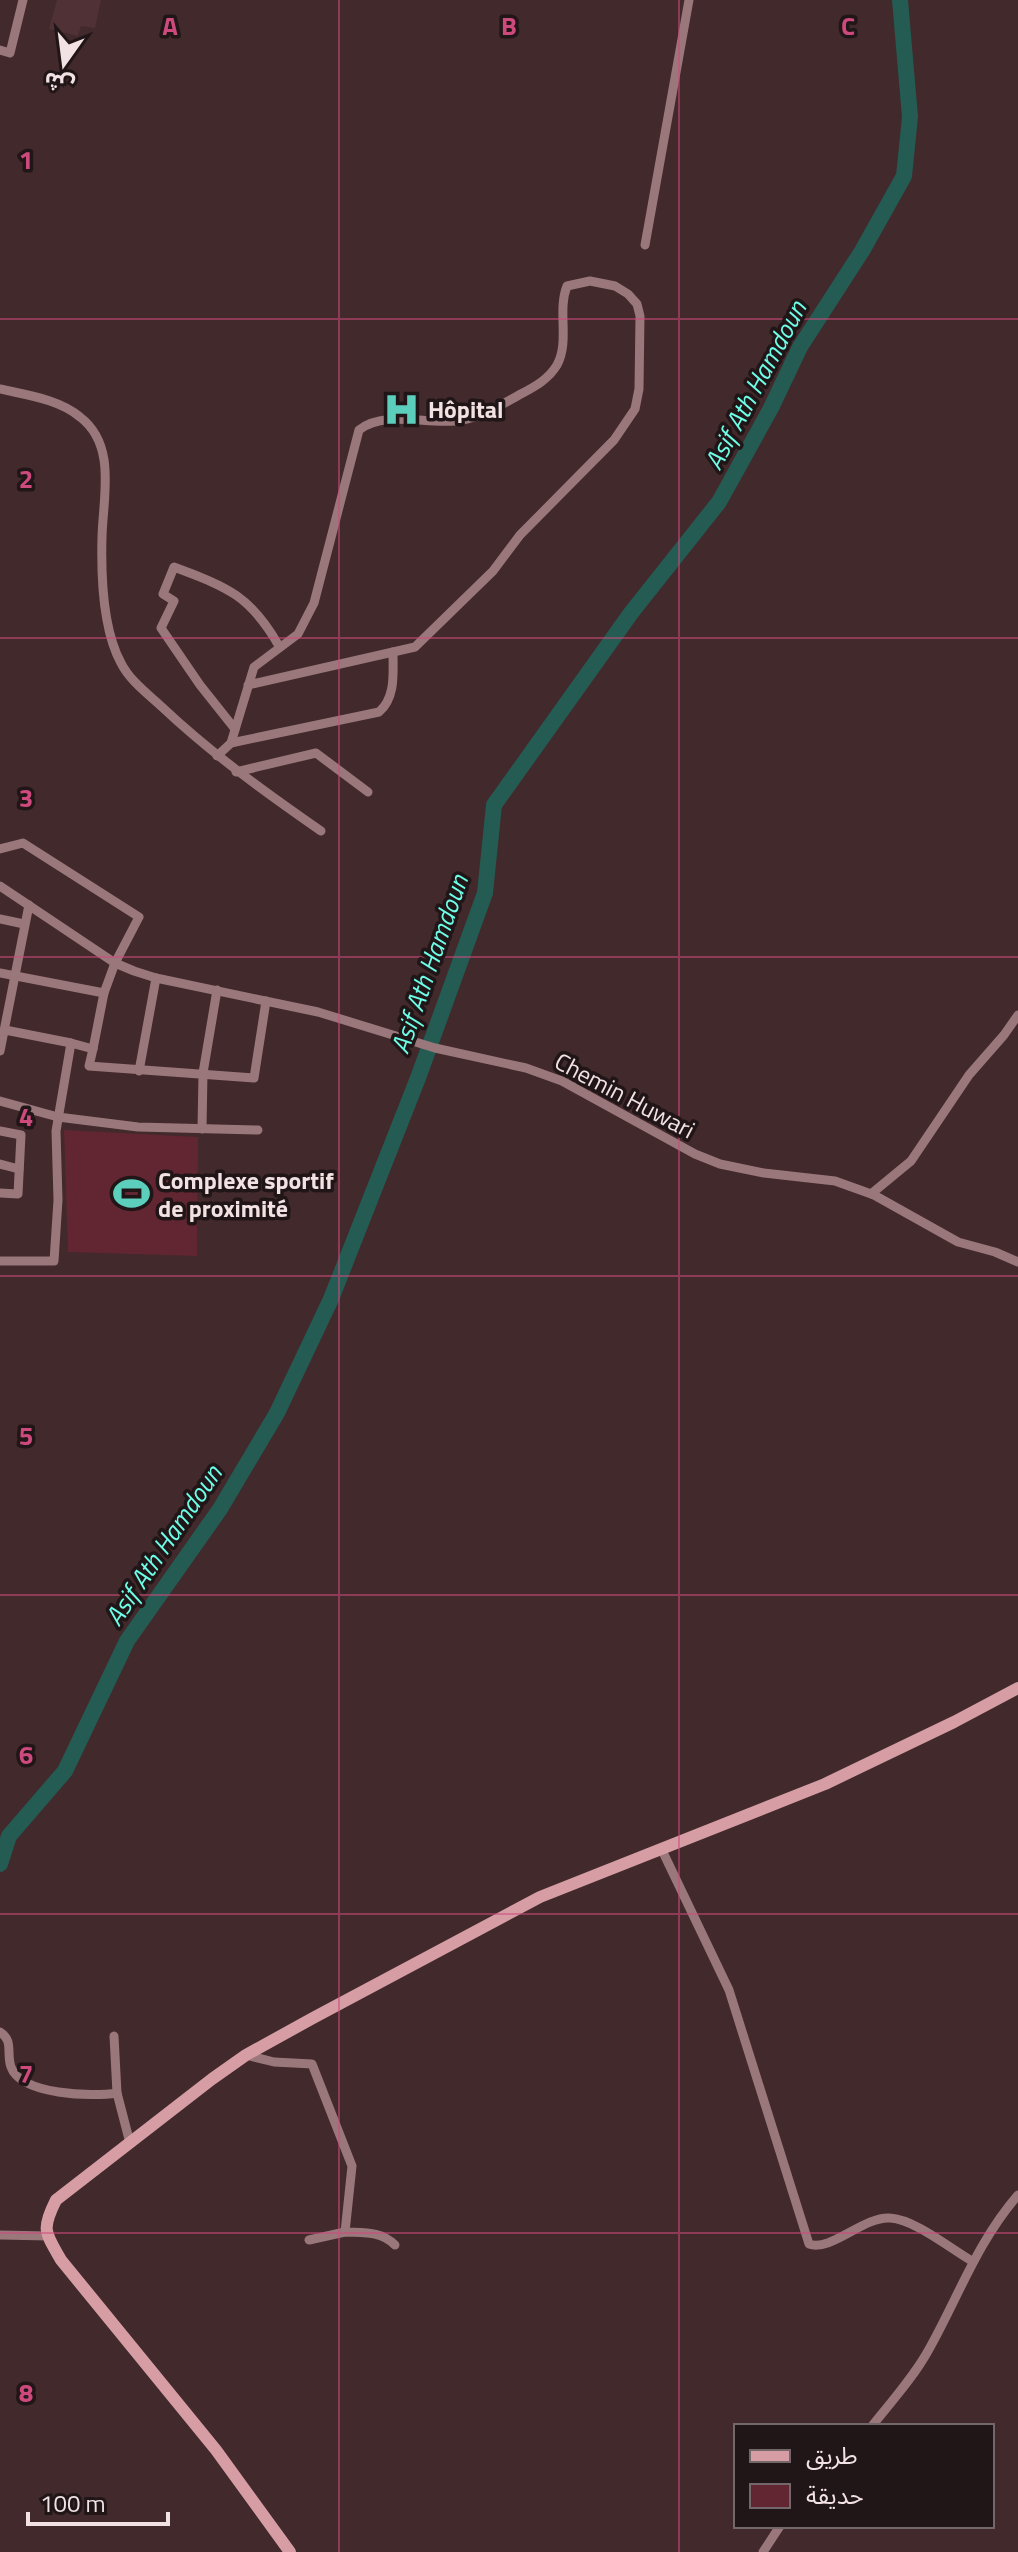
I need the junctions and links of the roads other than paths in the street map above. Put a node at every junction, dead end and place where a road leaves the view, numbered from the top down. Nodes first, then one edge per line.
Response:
1 (23, 0) edge
2 (689, 0) edge
3 (0, 50) edge
4 (645, 245) dead end
5 (0, 389) edge
6 (279, 646) junction
7 (393, 652) junction
8 (248, 685) junction
9 (235, 729) junction
10 (231, 743) junction
11 (217, 756) junction
12 (236, 772) junction
13 (368, 792) dead end
14 (321, 831) dead end
15 (0, 849) edge
16 (0, 886) edge
17 (29, 905) junction
18 (0, 919) edge
19 (24, 924) junction
20 (115, 963) junction
21 (0, 973) edge
22 (14, 975) junction
23 (156, 978) junction
24 (217, 990) junction
25 (104, 993) junction
26 (266, 1001) junction
27 (1018, 1015) edge
28 (5, 1030) junction
29 (71, 1043) junction
30 (93, 1049) junction
31 (0, 1051) edge
32 (139, 1071) junction
33 (203, 1073) junction
34 (0, 1101) edge
35 (58, 1117) junction
36 (202, 1129) junction
37 (258, 1130) dead end
38 (0, 1131) edge
39 (0, 1164) edge
40 (19, 1169) junction
41 (0, 1193) edge
42 (871, 1194) junction
43 (0, 1261) edge
44 (1018, 1262) edge
45 (1018, 1688) edge
46 (661, 1848) junction
47 (0, 2032) edge
48 (114, 2036) dead end
49 (246, 2055) junction
50 (117, 2093) junction
51 (130, 2143) junction
52 (1018, 2195) edge
53 (345, 2232) junction
54 (0, 2235) edge
55 (48, 2236) junction
56 (309, 2240) dead end
57 (395, 2245) dead end
58 (972, 2261) junction
59 (874, 2424) edge
60 (779, 2528) edge
61 (290, 2552) edge
62 (763, 2552) edge

1 - 3 street
2 - 4 street
5 - 11 street
6 - 7 street
6 - 8 street
6 - 9 street
7 - 8 street
7 - 10 street
8 - 9 street
9 - 10 street
10 - 11 street
11 - 12 street
12 - 13 street
12 - 14 street
15 - 20 street
16 - 17 street, Chemin Huwari
17 - 19 street
17 - 20 street, Chemin Huwari
18 - 19 street
19 - 22 street
20 - 23 street, Chemin Huwari
20 - 25 street
21 - 22 street
22 - 25 street
22 - 28 street
23 - 24 street, Chemin Huwari
23 - 32 street
24 - 26 street, Chemin Huwari
24 - 33 street
25 - 30 street
26 - 33 street
26 - 42 street, Chemin Huwari
27 - 42 street
28 - 29 street
28 - 31 street
29 - 30 street
29 - 35 street
30 - 32 street
32 - 33 street
33 - 36 street
34 - 35 street
35 - 36 street
35 - 43 street
36 - 37 street
38 - 40 street
39 - 40 street
40 - 41 street
42 - 44 street, Chemin Huwari
45 - 46 street
46 - 49 street
46 - 58 street
47 - 50 street
48 - 50 street
49 - 51 street
49 - 53 street
50 - 51 street
51 - 55 street
52 - 58 street
53 - 56 street
53 - 57 street
54 - 55 street
55 - 61 street
58 - 59 street
60 - 62 street

